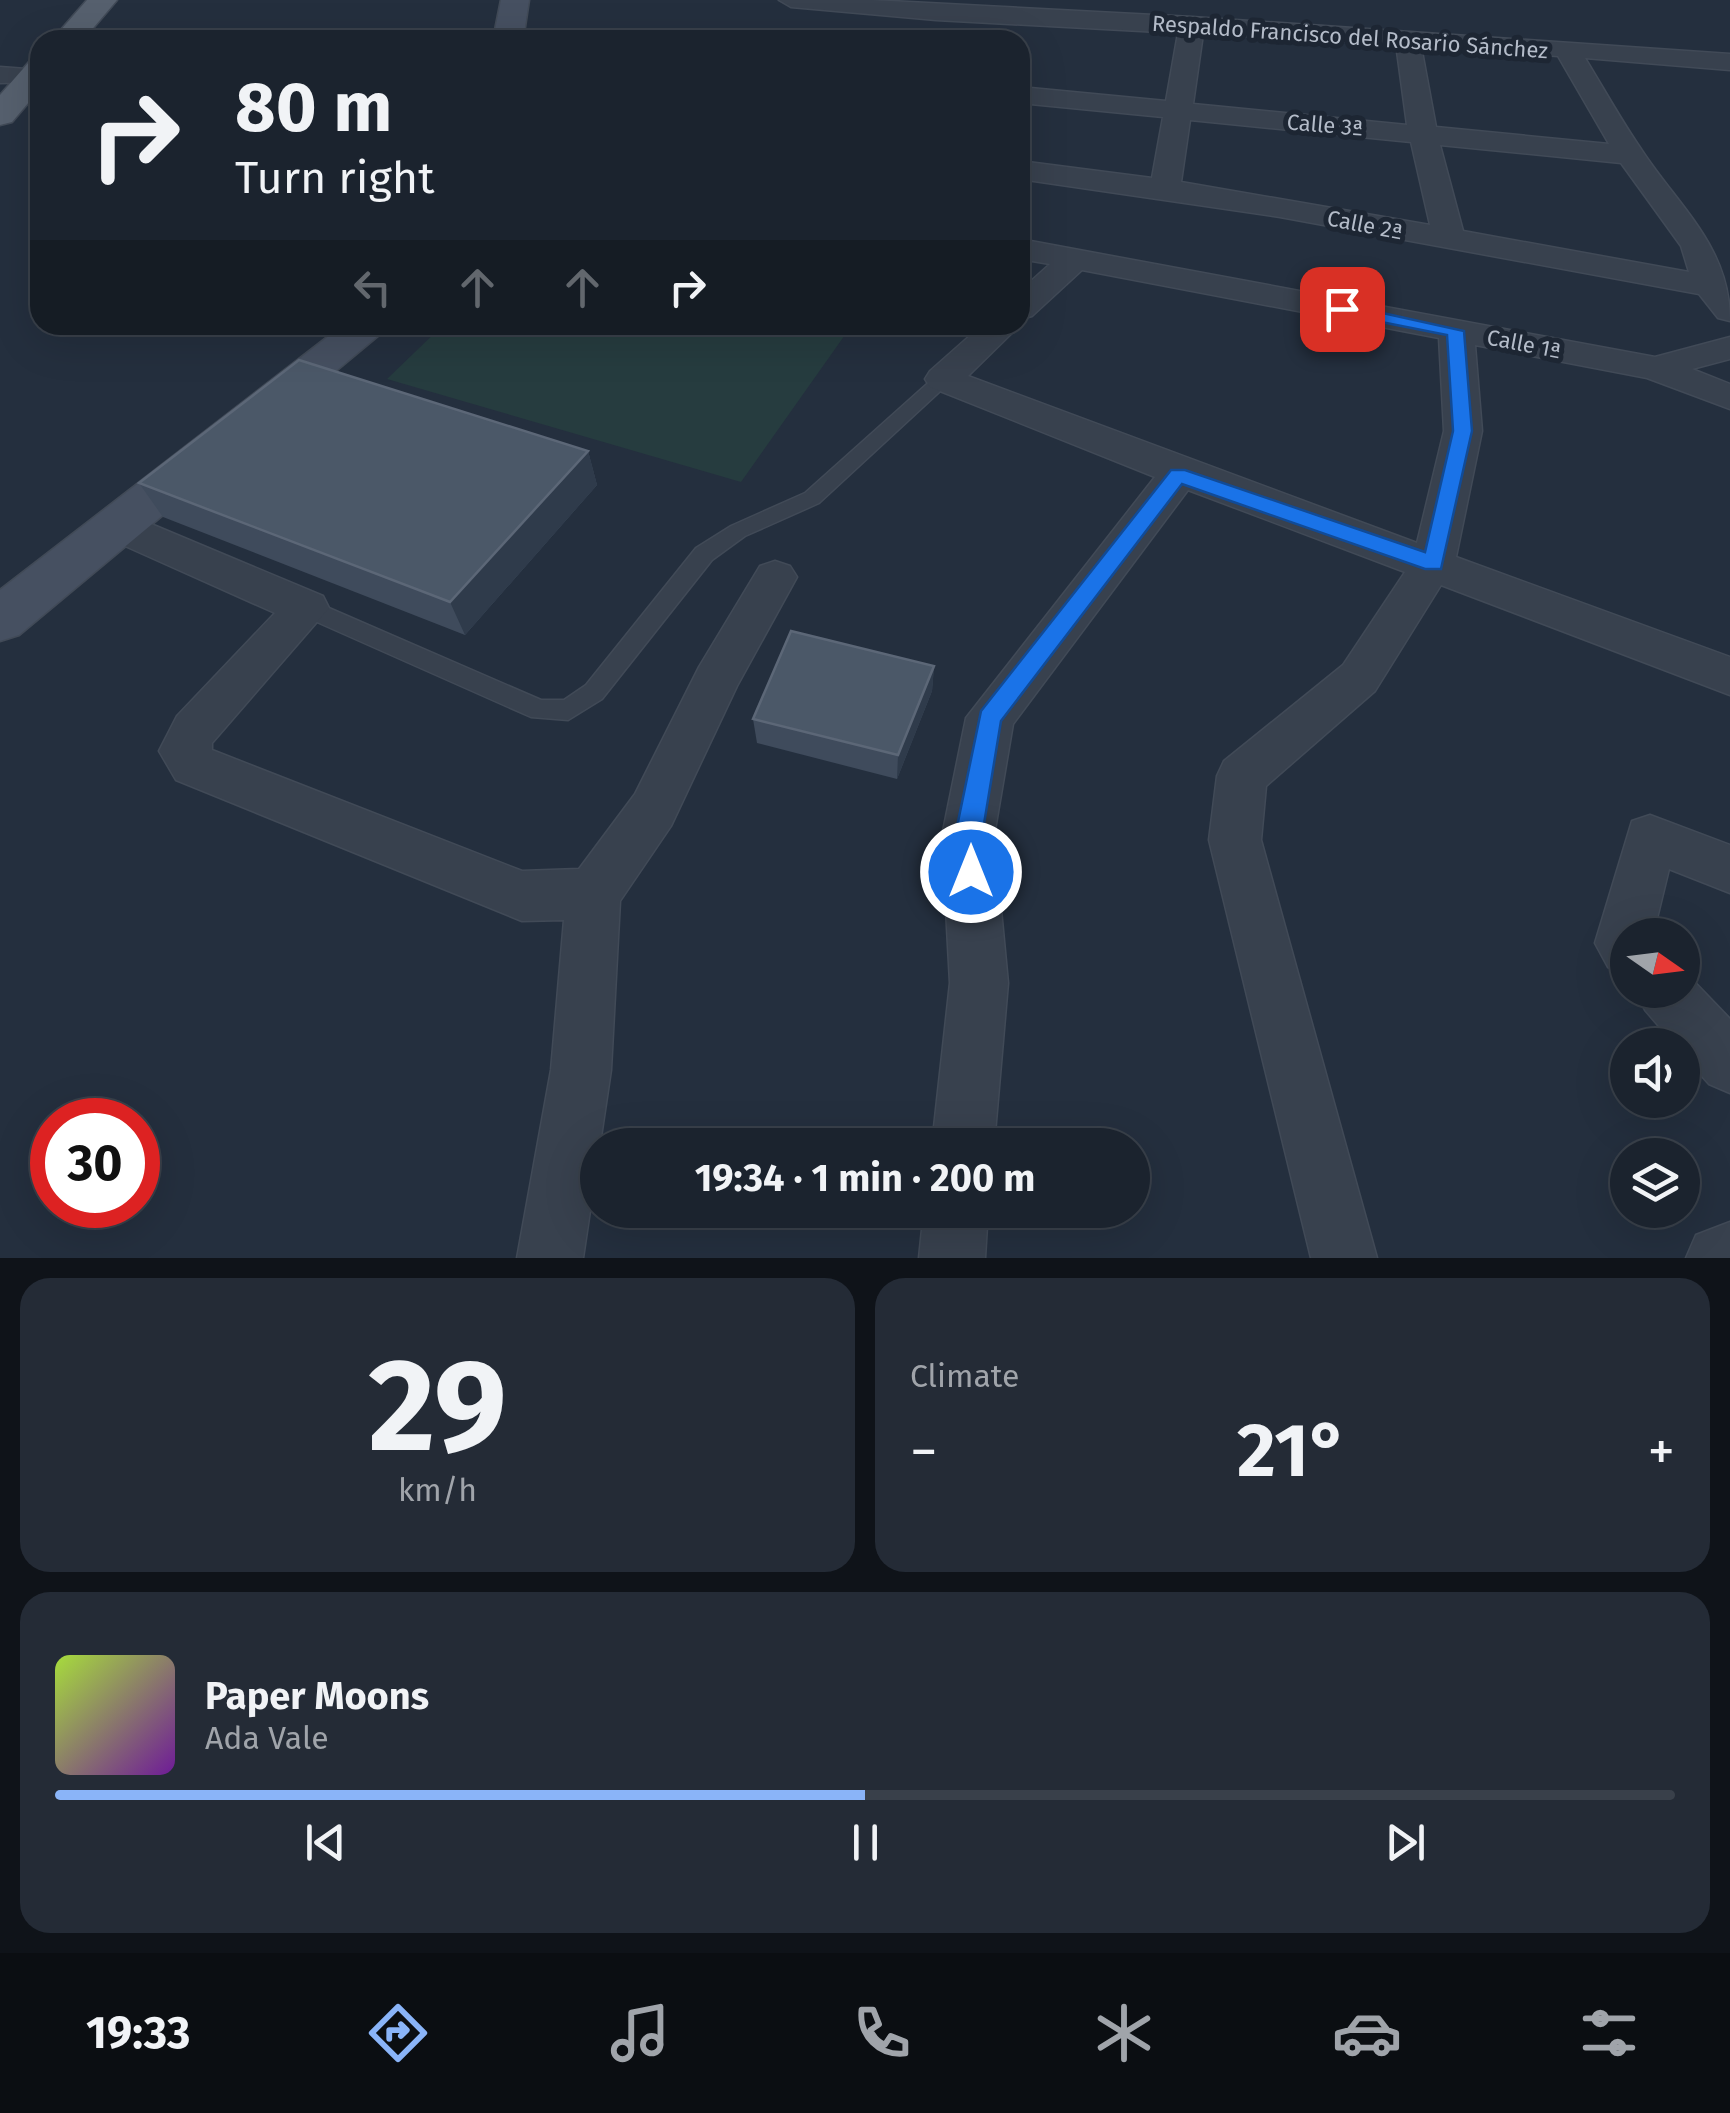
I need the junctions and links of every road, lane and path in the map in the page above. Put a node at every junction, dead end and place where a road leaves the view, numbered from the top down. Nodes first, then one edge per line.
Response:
1 (103, 0) edge
2 (514, 0) edge
3 (791, 0) edge
4 (1192, 24) junction
5 (76, 30) edge
6 (510, 30) edge
7 (1407, 37) junction
8 (1568, 52) junction
9 (1730, 62) edge
10 (30, 74) edge
11 (0, 76) edge
12 (30, 81) edge
13 (1030, 95) edge
14 (1177, 111) junction
15 (0, 115) edge
16 (1423, 135) junction
17 (1630, 155) junction
18 (1030, 171) edge
19 (1166, 186) junction
20 (1450, 242) junction
21 (1030, 251) edge
22 (1076, 258) junction
23 (1710, 286) junction
24 (1030, 301) edge
25 (1730, 312) edge
26 (1456, 331) junction
27 (358, 335) edge
28 (992, 335) edge
29 (1730, 348) edge
30 (1655, 368) junction
31 (943, 379) junction
32 (1730, 397) edge
33 (1178, 475) junction
34 (120, 526) junction
35 (1433, 563) junction
36 (775, 577) dead end
37 (307, 608) junction
38 (0, 620) edge
39 (1730, 676) edge
40 (1730, 869) edge
41 (593, 894) junction
42 (1629, 918) edge
43 (1681, 1008) edge
44 (1730, 1062) edge
45 (965, 1128) edge
46 (954, 1228) edge
47 (1730, 1255) edge
48 (550, 1258) edge
49 (952, 1258) edge
50 (1344, 1258) edge
51 (1719, 1258) edge

1 - 5 main road
2 - 6 main road
3 - 4 street, Respaldo Francisco del Rosario Sánchez
4 - 7 street, Respaldo Francisco del Rosario Sánchez
4 - 14 street
7 - 8 street, Respaldo Francisco del Rosario Sánchez
7 - 16 street
8 - 9 street, Respaldo Francisco del Rosario Sánchez
8 - 17 street
10 - 11 street
12 - 15 main road
13 - 14 street, Calle 3ª
14 - 16 street, Calle 3ª
14 - 19 street
16 - 17 street, Calle 3ª
16 - 20 street
17 - 23 street
18 - 19 street, Calle 2ª
19 - 20 street, Calle 2ª
20 - 23 street, Calle 2ª
21 - 22 street, Calle 1ª
22 - 24 street
22 - 26 street, Calle 1ª
23 - 25 street
26 - 30 street, Calle 1ª
26 - 35 street
27 - 34 main road
28 - 31 street
29 - 30 street
30 - 32 street, Calle 1ª
31 - 33 street
31 - 37 lane
33 - 35 street
33 - 45 street
34 - 37 street
34 - 38 main road
35 - 39 street
35 - 50 street
36 - 41 street
37 - 41 street
40 - 42 street
41 - 48 street
43 - 44 street
46 - 49 street
47 - 51 street

